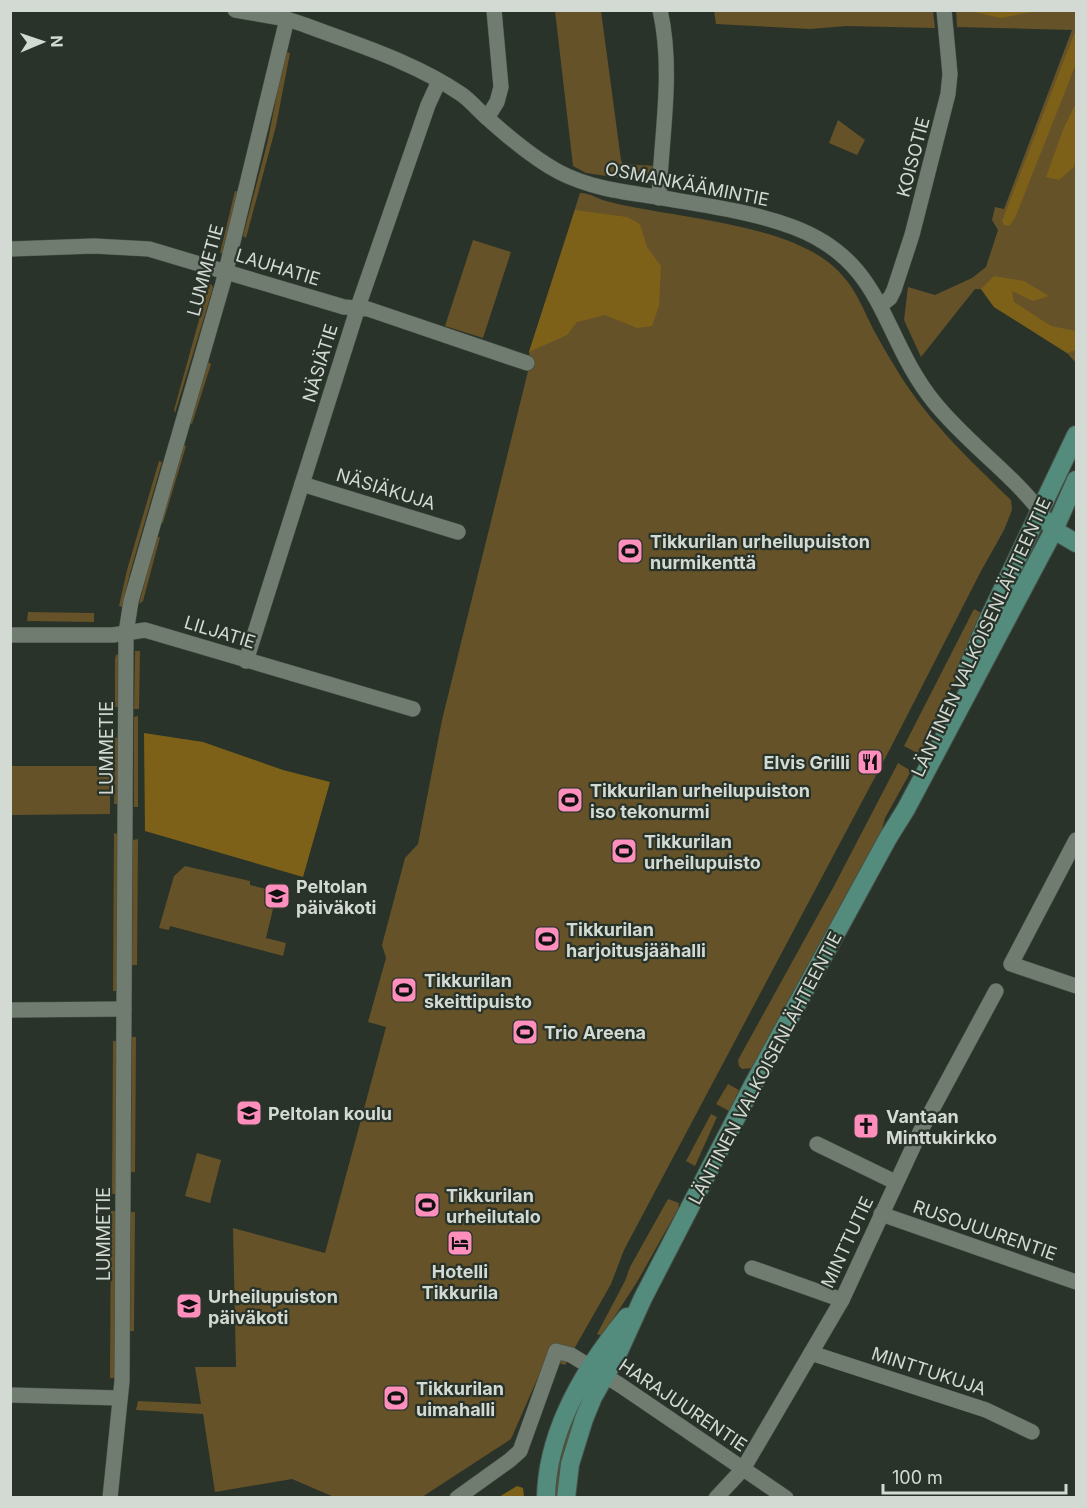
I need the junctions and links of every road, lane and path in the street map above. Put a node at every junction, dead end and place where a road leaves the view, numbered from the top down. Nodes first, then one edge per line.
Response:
1 (235, 10) edge
2 (494, 10) edge
3 (660, 10) edge
4 (944, 10) edge
5 (287, 19) junction
6 (440, 81) junction
7 (487, 118) junction
8 (659, 198) junction
9 (10, 249) edge
10 (226, 271) junction
11 (881, 305) junction
12 (357, 309) junction
13 (527, 363) dead end
14 (1077, 435) edge
15 (1077, 480) edge
16 (302, 484) junction
17 (1041, 511) junction
18 (1057, 523) junction
19 (1077, 525) edge
20 (458, 532) dead end
21 (1077, 543) edge
22 (126, 633) junction
23 (10, 635) edge
24 (246, 661) junction
25 (413, 709) dead end
26 (888, 838) junction
27 (1077, 840) edge
28 (1077, 986) edge
29 (996, 991) dead end
30 (124, 1009) junction
31 (10, 1010) edge
32 (817, 1144) dead end
33 (896, 1182) junction
34 (881, 1214) junction
35 (752, 1268) dead end
36 (1077, 1282) edge
37 (842, 1300) junction
38 (811, 1353) junction
39 (598, 1372) junction
40 (10, 1395) edge
41 (120, 1398) junction
42 (1032, 1432) dead end
43 (743, 1469) junction
44 (110, 1497) edge
45 (457, 1497) edge
46 (546, 1497) edge
47 (566, 1497) edge
48 (716, 1497) edge
49 (786, 1497) edge

1 - 5 street, OSMANKÄÄMINTIE
2 - 7 street
3 - 8 street
4 - 11 street, KOISOTIE
5 - 6 street, OSMANKÄÄMINTIE
5 - 10 street, LUMMETIE
6 - 7 street, OSMANKÄÄMINTIE
6 - 12 street, NÄSIÄTIE
7 - 8 street, OSMANKÄÄMINTIE
8 - 11 street, OSMANKÄÄMINTIE
9 - 10 street, LAUHATIE
10 - 12 street, LAUHATIE
10 - 22 street, LUMMETIE
11 - 17 street, OSMANKÄÄMINTIE
12 - 13 street, LAUHATIE
12 - 16 street, NÄSIÄTIE
14 - 17 main road, LÄNTINEN VALKOISENLÄHTEENTIE
15 - 18 main road, LÄNTINEN VALKOISENLÄHTEENTIE
16 - 20 street, NÄSIÄKUJA
16 - 24 street, NÄSIÄTIE
17 - 18 main road
17 - 26 main road, LÄNTINEN VALKOISENLÄHTEENTIE
18 - 19 main road
18 - 21 main road
18 - 26 main road, LÄNTINEN VALKOISENLÄHTEENTIE
22 - 23 street, LILJATIE
22 - 24 street, LILJATIE
22 - 30 street, LUMMETIE
24 - 25 street, LILJATIE
26 - 39 main road, LÄNTINEN VALKOISENLÄHTEENTIE
27 - 28 street
29 - 33 street, MINTTUTIE
30 - 31 street
30 - 41 street, LUMMETIE
32 - 33 street
33 - 34 street, MINTTUTIE
34 - 36 street, RUSOJUURENTIE
34 - 37 street, MINTTUTIE
35 - 37 street
37 - 38 street, MINTTUTIE
38 - 42 street, MINTTUKUJA
38 - 43 street, MINTTUTIE
39 - 43 street, HARAJUURENTIE
39 - 45 street, HARAJUURENTIE
39 - 46 main road, LÄNTINEN VALKOISENLÄHTEENTIE
39 - 47 main road, LÄNTINEN VALKOISENLÄHTEENTIE
40 - 41 street
41 - 44 street, LUMMETIE
43 - 48 street, MINTTUTIE
43 - 49 street, HARAJUURENTIE

